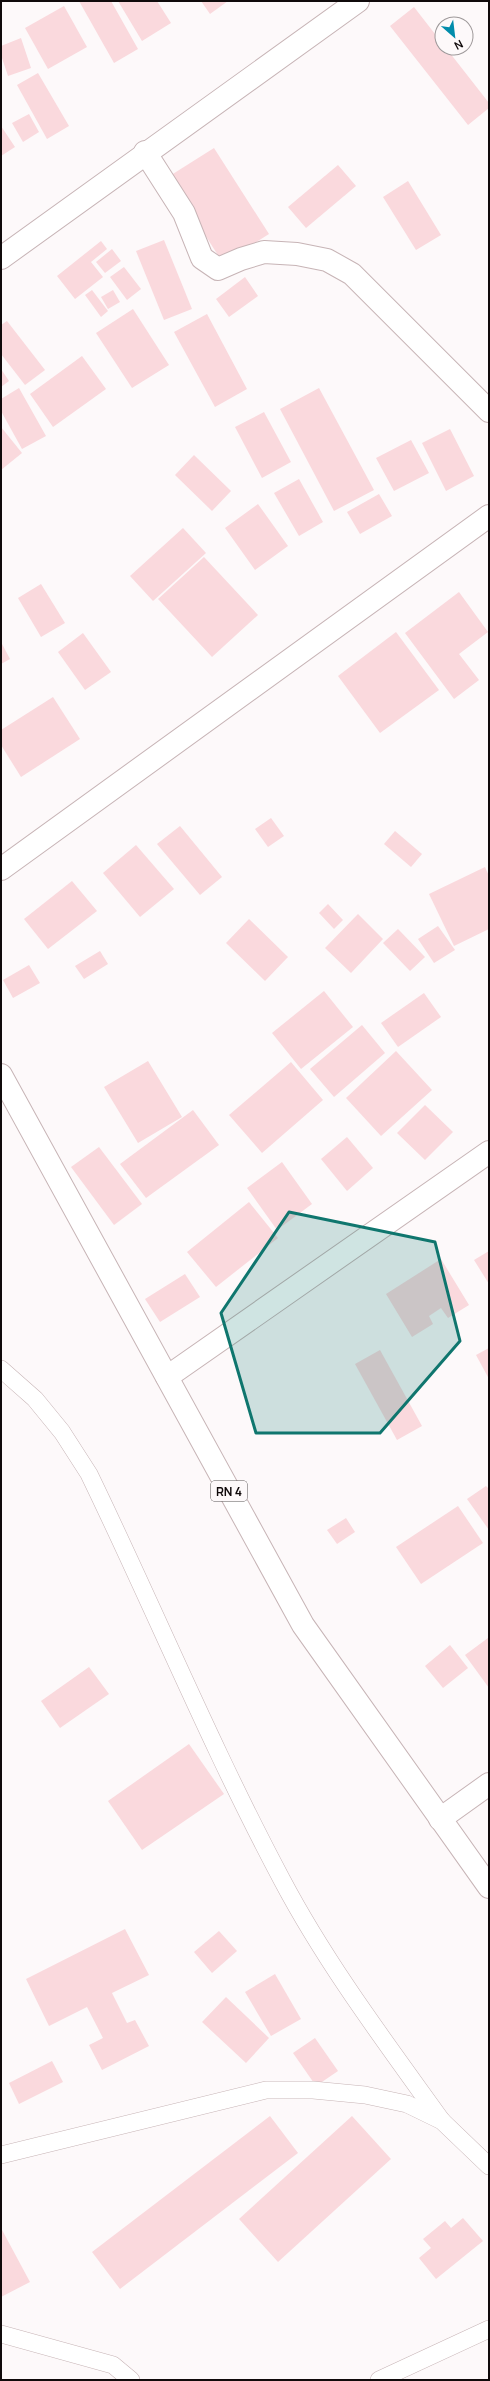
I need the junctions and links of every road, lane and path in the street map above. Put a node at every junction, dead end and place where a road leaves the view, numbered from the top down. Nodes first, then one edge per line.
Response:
1 (358, 1) edge
2 (145, 152) junction
3 (1, 258) edge
4 (489, 412) edge
5 (489, 516) edge
6 (1, 869) edge
7 (1, 1075) edge
8 (489, 1152) edge
9 (1, 1369) edge
10 (167, 1377) junction
11 (489, 1784) edge
12 (440, 1819) junction
13 (489, 1887) edge
14 (442, 2121) junction
15 (1, 2154) edge
16 (489, 2166) edge
17 (489, 2329) edge
18 (1, 2334) edge
19 (131, 2380) edge
20 (379, 2380) edge

1 - 2 main road
2 - 3 main road
2 - 4 main road
5 - 6 main road
7 - 10 main road, RN 4
8 - 10 main road
9 - 14 lane
10 - 12 main road, RN 4
11 - 12 main road
12 - 13 main road, RN 4
14 - 15 lane
14 - 16 lane
17 - 20 lane
18 - 19 lane

